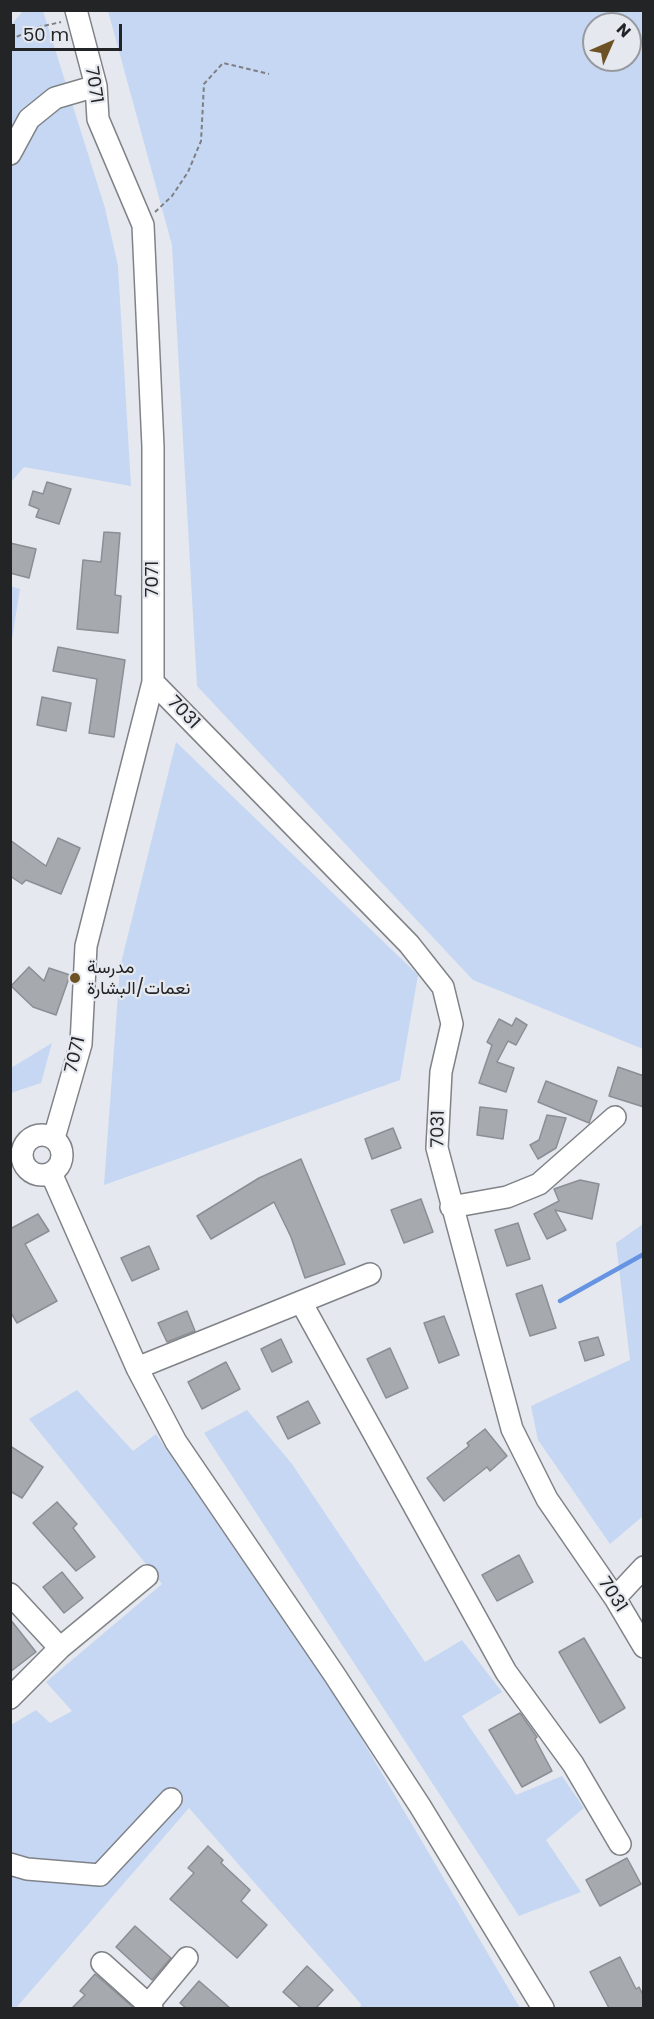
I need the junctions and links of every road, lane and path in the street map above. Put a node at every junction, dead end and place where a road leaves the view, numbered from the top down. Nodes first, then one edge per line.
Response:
1 (77, 14) edge
2 (10, 40) edge
3 (269, 74) dead end
4 (96, 86) junction
5 (10, 154) edge
6 (143, 225) junction
7 (153, 682) junction
8 (615, 1117) dead end
9 (54, 1138) junction
10 (17, 1142) edge
11 (51, 1173) junction
12 (451, 1207) junction
13 (370, 1274) dead end
14 (301, 1302) junction
15 (137, 1368) junction
16 (644, 1567) edge
17 (147, 1576) dead end
18 (10, 1594) edge
19 (615, 1598) junction
20 (644, 1647) edge
21 (60, 1648) junction
22 (10, 1698) edge
23 (171, 1799) dead end
24 (620, 1844) dead end
25 (10, 1864) edge
26 (187, 1958) dead end
27 (102, 1963) dead end
28 (150, 2007) edge
29 (543, 2008) edge

1 - 2 path
1 - 4 street, 7071
3 - 6 path
4 - 5 street
4 - 6 street, 7071
6 - 7 street, 7071
7 - 9 street, 7071
7 - 12 street, 7031
8 - 12 street
9 - 10 street
9 - 11 street
10 - 11 street
11 - 15 street
12 - 19 street, 7031
13 - 14 street
14 - 15 street
14 - 24 street
15 - 29 street
16 - 19 street
17 - 21 street
18 - 21 street
19 - 20 street, 7031
21 - 22 street
23 - 25 street
26 - 28 street
27 - 28 street

